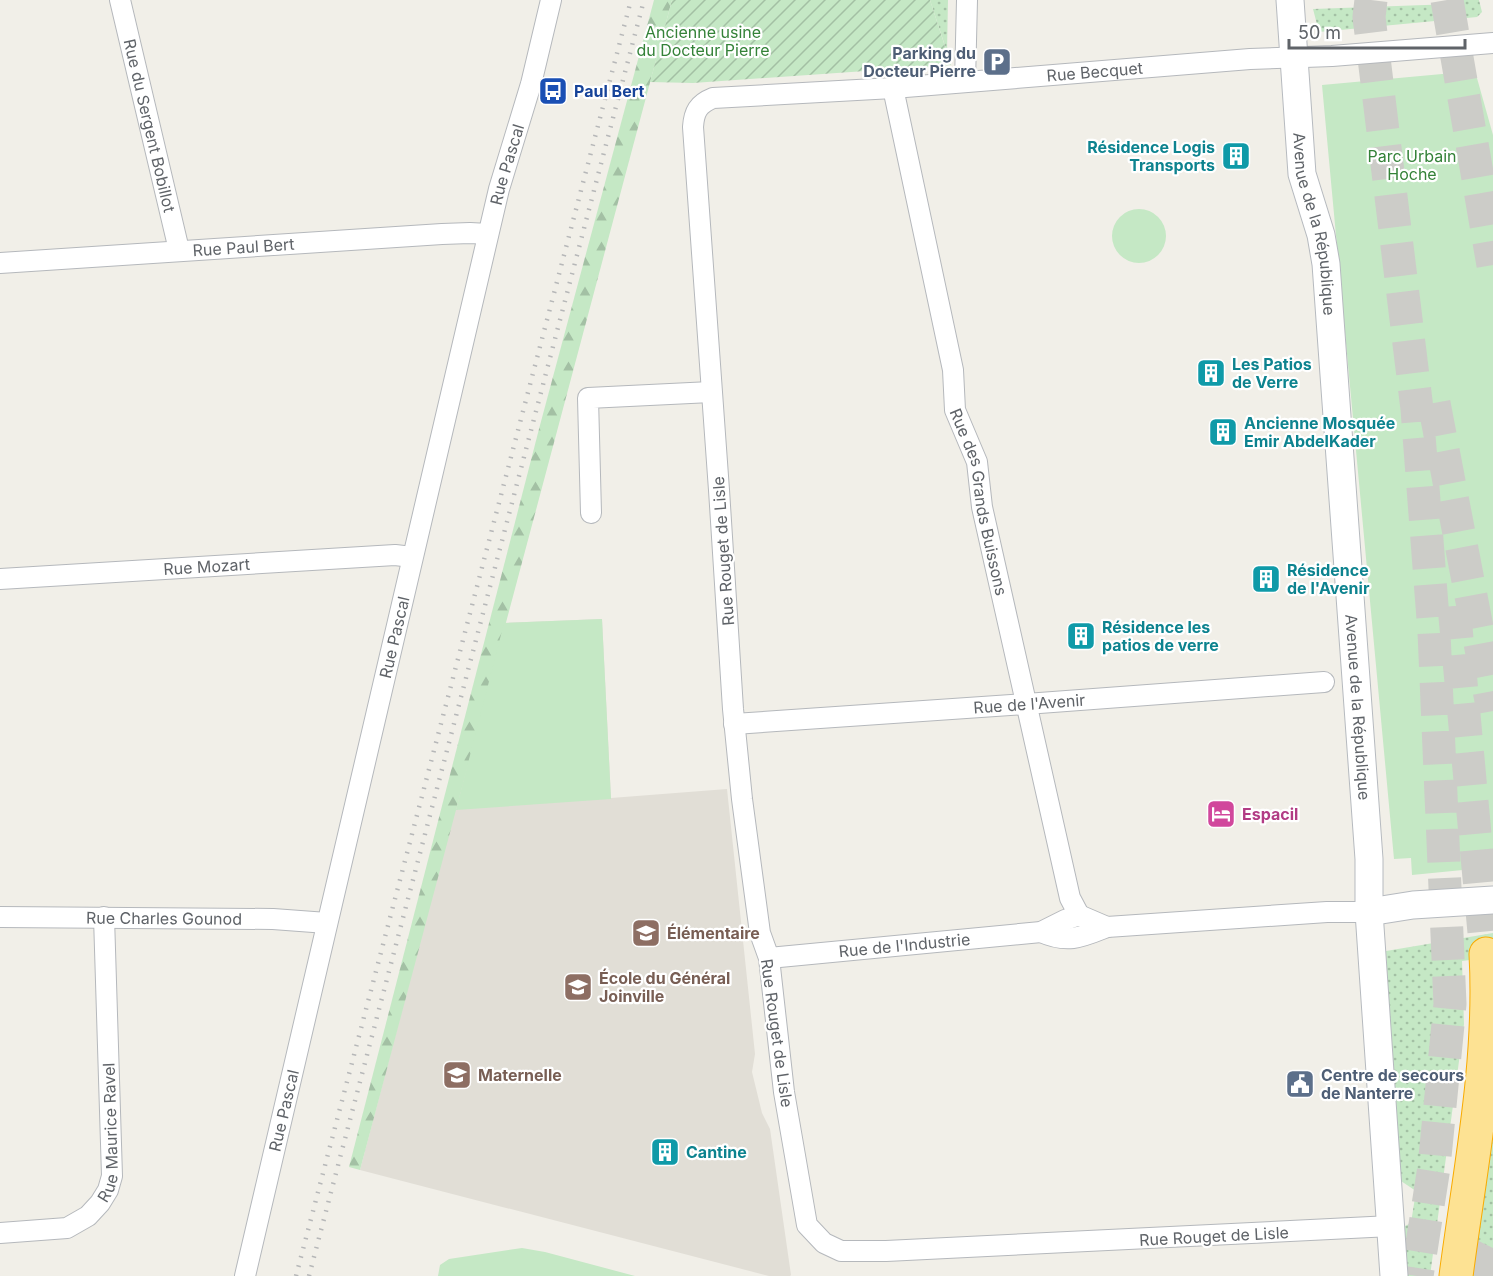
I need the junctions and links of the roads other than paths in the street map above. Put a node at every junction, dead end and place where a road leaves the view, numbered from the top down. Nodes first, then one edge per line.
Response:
1 (120, 0) edge
2 (550, 0) edge
3 (967, 0) edge
4 (1290, 0) edge
5 (1493, 43) edge
6 (1294, 56) junction
7 (965, 82) junction
8 (893, 88) junction
9 (699, 106) joint
10 (488, 234) junction
11 (179, 250) junction
12 (0, 263) edge
13 (711, 392) junction
14 (591, 513) dead end
15 (412, 556) junction
16 (0, 579) edge
17 (1324, 681) dead end
18 (1026, 704) junction
19 (734, 724) junction
20 (1493, 900) edge
21 (1369, 912) junction
22 (1079, 915) junction
23 (104, 916) junction
24 (0, 917) edge
25 (327, 923) junction
26 (1107, 927) junction
27 (1041, 932) junction
28 (1486, 954) tunnel mouth
29 (769, 958) junction
30 (1391, 1226) junction
31 (0, 1233) edge
32 (245, 1276) edge
33 (1394, 1276) edge
34 (1456, 1276) edge

1 - 11 street, Rue du Sergent Bobillot
2 - 10 street, Rue Pascal
3 - 7 street
4 - 6 main road, Avenue de la République
5 - 6 street, Rue Becquet
6 - 7 street, Rue Becquet
6 - 21 main road, Avenue de la République
7 - 8 street, Rue Becquet
8 - 9 street, Rue Becquet
8 - 18 street, Rue des Grands Buissons
9 - 13 street, Rue Rouget de Lisle
10 - 11 street, Rue Paul Bert
10 - 15 street, Rue Pascal
11 - 12 street, Rue Paul Bert
13 - 14 street
13 - 19 street, Rue Rouget de Lisle
15 - 16 street, Rue Mozart
15 - 25 street, Rue Pascal
17 - 18 street, Rue de l'Avenir
18 - 19 street, Rue de l'Avenir
18 - 22 street, Rue des Grands Buissons
19 - 29 street, Rue Rouget de Lisle
20 - 21 main road
21 - 26 street, Rue de l'Industrie
21 - 30 main road, Avenue de la République
22 - 26 street, Rue de l'Industrie
22 - 27 street, Rue de l'Industrie
23 - 24 street, Rue Charles Gounod
23 - 25 street, Rue Charles Gounod
23 - 31 street, Rue Maurice Ravel
25 - 32 street, Rue Pascal
26 - 27 street, Rue de l'Industrie
27 - 29 street, Rue de l'Industrie
28 - 34 highway
29 - 30 street, Rue Rouget de Lisle
30 - 33 main road, Avenue de la République

